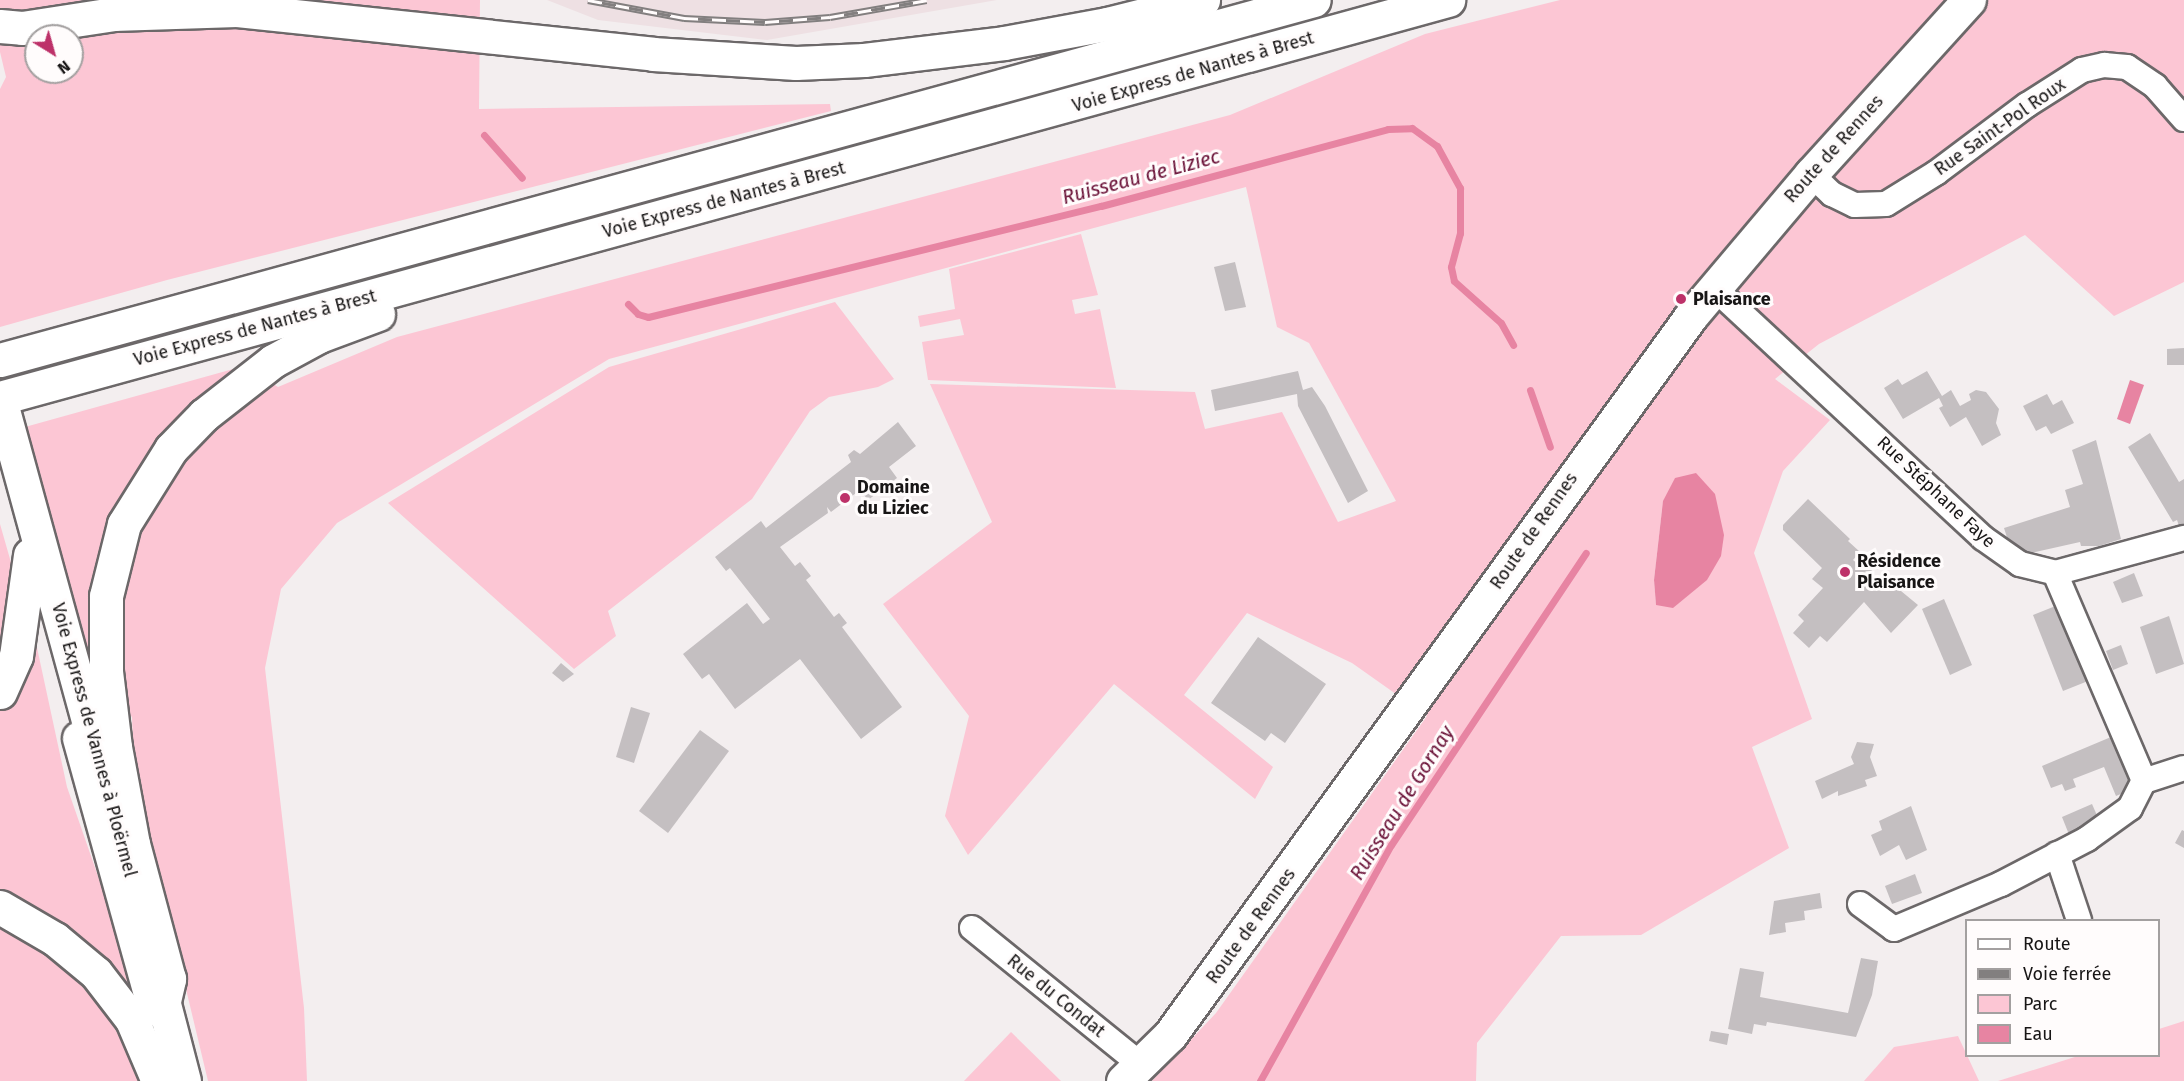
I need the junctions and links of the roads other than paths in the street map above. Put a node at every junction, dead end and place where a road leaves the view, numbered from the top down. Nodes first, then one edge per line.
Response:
1 (1203, 0) edge
2 (1314, 0) edge
3 (1448, 0) edge
4 (1969, 0) edge
5 (0, 26) edge
6 (2184, 119) edge
7 (1811, 174) junction
8 (467, 270) junction
9 (1714, 288) junction
10 (0, 360) edge
11 (0, 398) edge
12 (0, 444) edge
13 (20, 492) junction
14 (2184, 538) edge
15 (30, 555) junction
16 (2055, 573) junction
17 (0, 692) edge
18 (2184, 768) edge
19 (2144, 781) junction
20 (2057, 854) junction
21 (1860, 904) dead end
22 (0, 907) edge
23 (2078, 919) edge
24 (972, 928) dead end
25 (164, 1001) junction
26 (1132, 1073) edge
27 (158, 1081) edge
28 (172, 1081) edge
29 (184, 1081) edge

1 - 5 main road
2 - 10 main road, Voie Express de Nantes à Brest
3 - 8 main road, Voie Express de Nantes à Brest
4 - 7 main road, Route de Rennes
6 - 7 street, Rue Saint-Pol Roux
7 - 9 main road, Route de Rennes
8 - 11 main road, Voie Express de Nantes à Brest
8 - 25 main road
9 - 16 street, Rue Stéphane Faye
9 - 26 main road, Route de Rennes
11 - 13 main road, Voie Express de Vannes à Ploërmel
12 - 13 main road, Voie Express de Vannes à Ploërmel
13 - 15 main road, Voie Express de Vannes à Ploërmel
13 - 25 main road, Voie Express de Vannes à Ploërmel
14 - 16 street
15 - 17 main road
15 - 28 main road, Voie Express de Vannes à Ploërmel
16 - 19 street
18 - 19 street
19 - 20 street
20 - 21 street
20 - 23 street
22 - 27 main road
24 - 26 street, Rue du Condat
25 - 29 main road, Voie Express de Vannes à Ploërmel

